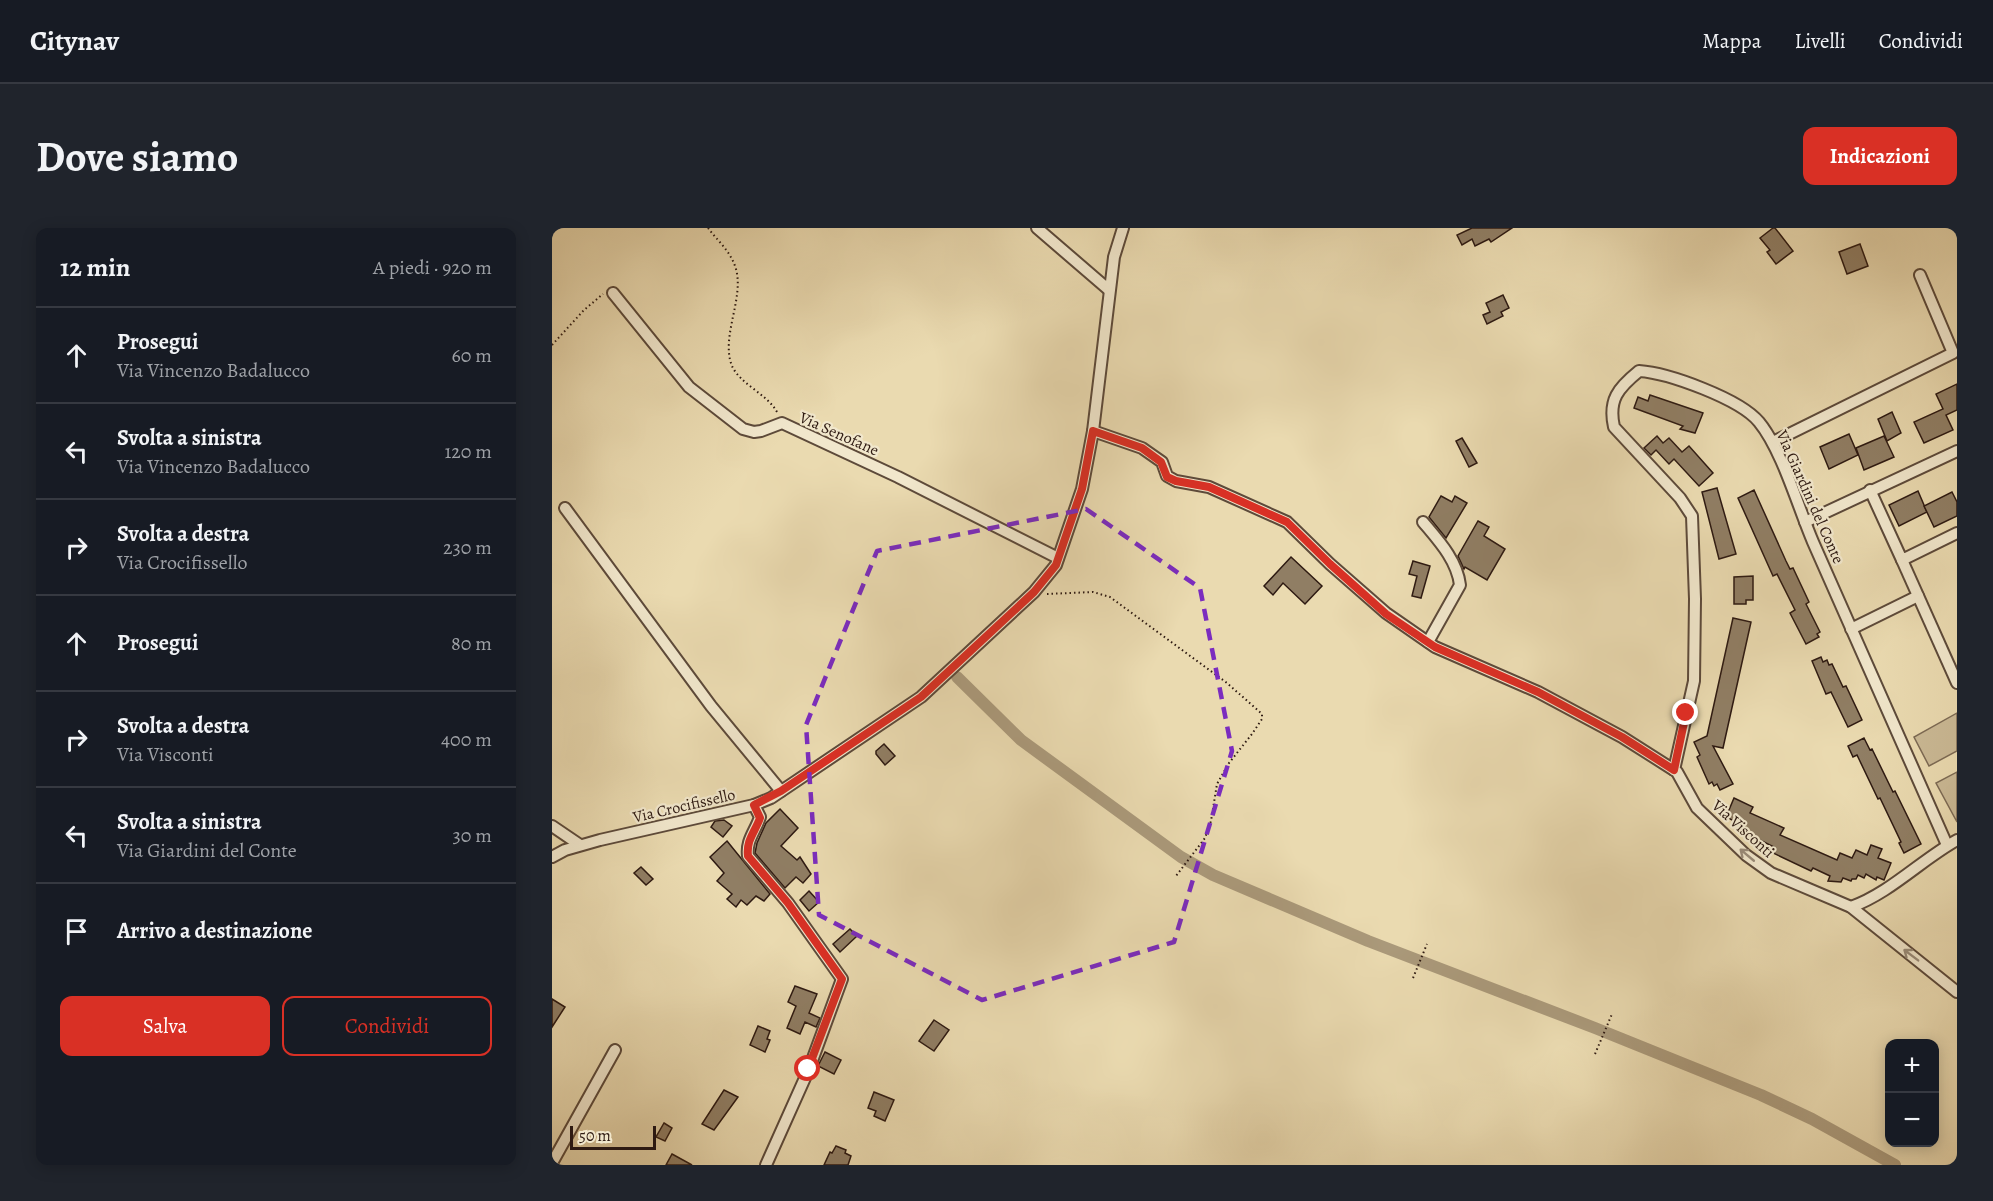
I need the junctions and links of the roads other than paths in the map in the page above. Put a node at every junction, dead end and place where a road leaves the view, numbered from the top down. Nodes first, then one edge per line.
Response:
1 (1036, 228) edge
2 (1123, 228) edge
3 (1920, 275) dead end
4 (1109, 290) junction
5 (614, 293) road end
6 (1093, 431) junction
7 (1773, 442) junction
8 (1956, 454) edge
9 (1870, 490) junction
10 (565, 508) dead end
11 (1423, 522) dead end
12 (1805, 522) junction
13 (1957, 532) edge
14 (1058, 558) junction
15 (1902, 560) junction
16 (1918, 596) junction
17 (1851, 628) junction
18 (1428, 642) junction
19 (1957, 683) edge
20 (1674, 770) junction
21 (781, 791) junction
22 (754, 805) junction
23 (552, 826) edge
24 (1952, 842) edge
25 (580, 846) junction
26 (552, 857) edge
27 (1851, 907) junction
28 (1957, 992) edge
29 (615, 1050) dead end
30 (552, 1163) edge
31 (766, 1165) edge

1 - 4 street
2 - 4 street, Via Crocifissello
3 - 7 street
4 - 6 street, Via Crocifissello
5 - 14 street, Via Senofane
6 - 14 street, Via Crocifissello
6 - 18 street, Via Visconti
7 - 12 street, Via Giardini del Conte
7 - 20 street, Via Giardini del Conte
8 - 9 street
9 - 12 street
9 - 15 street
10 - 21 street
11 - 18 street
12 - 17 street, Via Giardini del Conte
13 - 15 street
14 - 21 street, Via Crocifissello
15 - 16 street
16 - 17 street
16 - 19 street
17 - 24 street, Via Giardini del Conte
18 - 20 street, Via Visconti
27 -> 20 street, Via Visconti
21 - 22 street, Via Crocifissello
22 - 25 street, Via Crocifissello
22 - 31 street
23 - 25 street
24 - 27 street
25 - 26 street, Via Crocifissello
28 -> 27 street, Via Visconti
29 - 30 street

